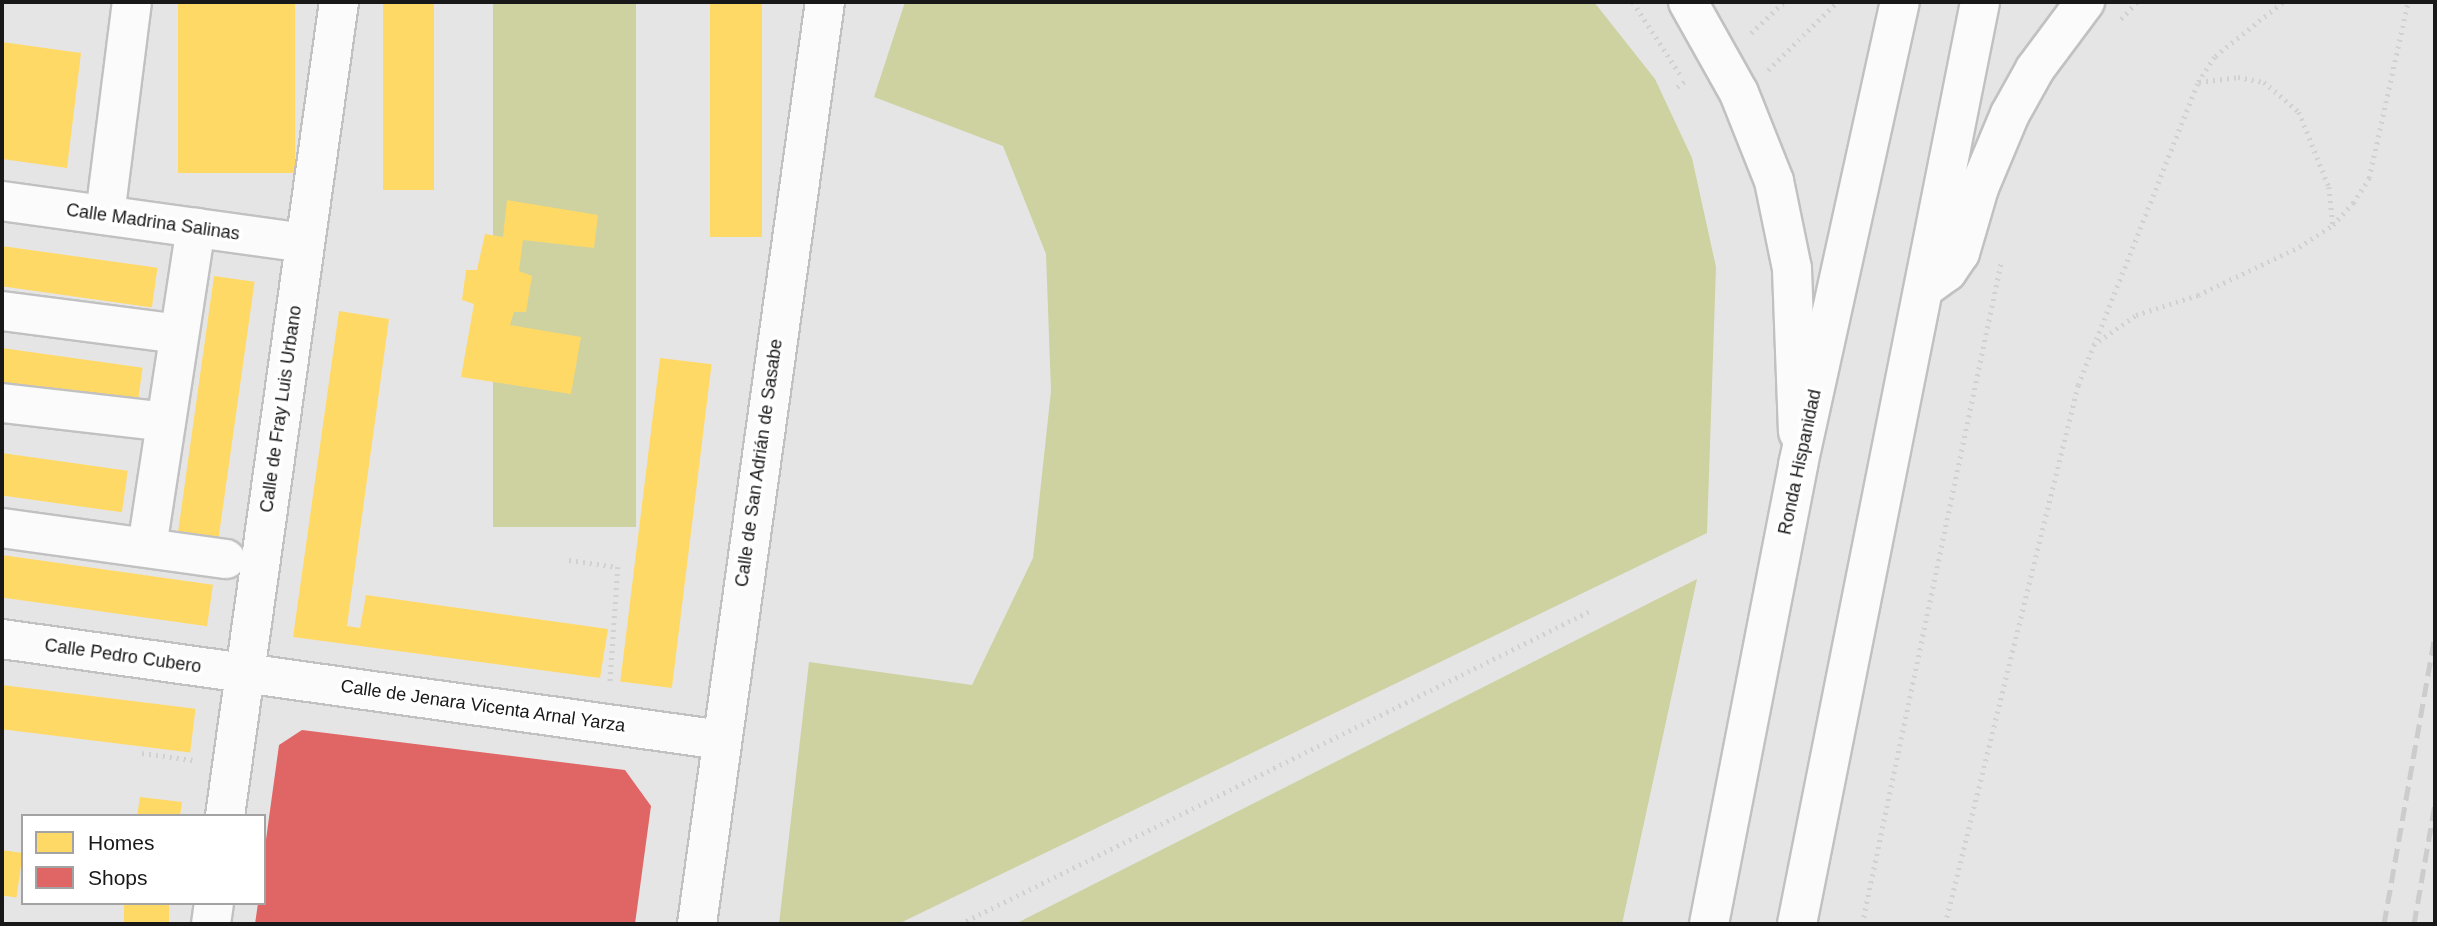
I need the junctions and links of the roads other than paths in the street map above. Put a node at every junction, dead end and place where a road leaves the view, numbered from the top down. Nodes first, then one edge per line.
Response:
1 (132, 2) edge
2 (339, 2) edge
3 (825, 2) edge
4 (1688, 2) edge
5 (1900, 2) edge
6 (1980, 2) edge
7 (2085, 2) edge
8 (2, 201) edge
9 (105, 215) junction
10 (196, 228) junction
11 (304, 243) junction
12 (1926, 288) junction
13 (2, 311) edge
14 (179, 334) junction
15 (2, 403) edge
16 (166, 422) junction
17 (1798, 465) junction
18 (2, 528) edge
19 (147, 547) junction
20 (226, 559) dead end
21 (2, 639) edge
22 (245, 673) junction
23 (722, 740) junction
24 (226, 814) edge
25 (214, 905) edge
26 (211, 924) edge
27 (697, 924) edge
28 (1709, 924) edge
29 (1797, 924) edge

1 - 9 main road
2 - 11 main road, Calle de Fray Luis Urbano
3 - 23 main road, Calle de San Adrián de Sasabe
4 - 17 main road
5 - 17 main road, Ronda Hispanidad
6 - 12 main road
7 - 12 main road
8 - 9 main road, Calle Madrina Salinas
9 - 10 main road, Calle Madrina Salinas
10 - 11 main road, Calle Madrina Salinas
10 - 14 main road
11 - 22 main road, Calle de Fray Luis Urbano
12 - 29 main road
13 - 14 main road
14 - 16 main road
15 - 16 main road
16 - 19 main road
17 - 28 main road, Ronda Hispanidad
18 - 19 main road
19 - 20 main road
21 - 22 main road, Calle Pedro Cubero
22 - 23 main road, Calle de Jenara Vicenta Arnal Yarza
22 - 24 main road, Calle de Fray Luis Urbano
23 - 27 main road, Calle de San Adrián de Sasabe
25 - 26 main road

